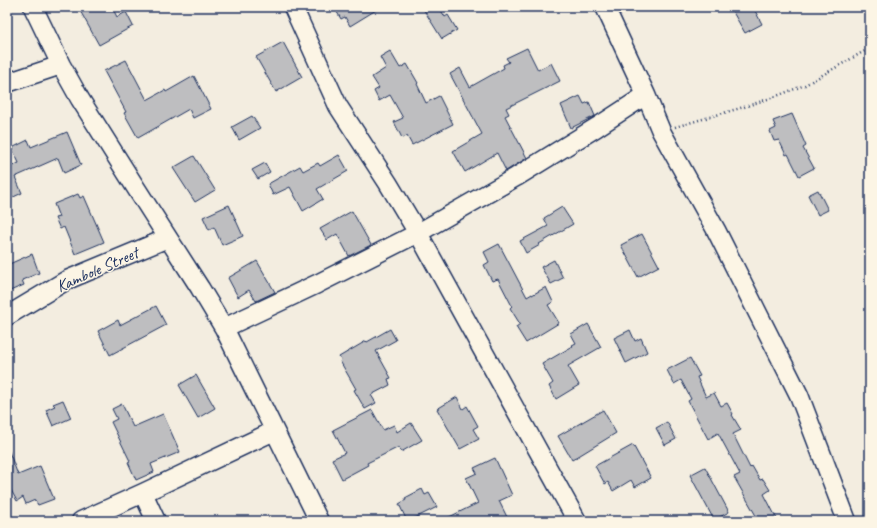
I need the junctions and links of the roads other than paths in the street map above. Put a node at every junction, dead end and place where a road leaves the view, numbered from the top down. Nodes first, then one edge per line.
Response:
1 (33, 7) edge
2 (292, 7) edge
3 (605, 7) edge
4 (61, 65) junction
5 (7, 83) edge
6 (646, 95) junction
7 (418, 233) junction
8 (168, 238) junction
9 (7, 316) edge
10 (224, 328) junction
11 (274, 431) junction
12 (143, 494) junction
13 (81, 521) edge
14 (156, 521) edge
15 (319, 521) edge
16 (578, 521) edge
17 (846, 521) edge

1 - 4 street
2 - 7 street
3 - 6 street
4 - 5 street
4 - 8 street
6 - 7 street
6 - 17 street
7 - 10 street
7 - 16 street
8 - 9 street, Kambole Street
8 - 10 street
10 - 11 street
11 - 12 street
11 - 15 street
12 - 13 street
12 - 14 street

